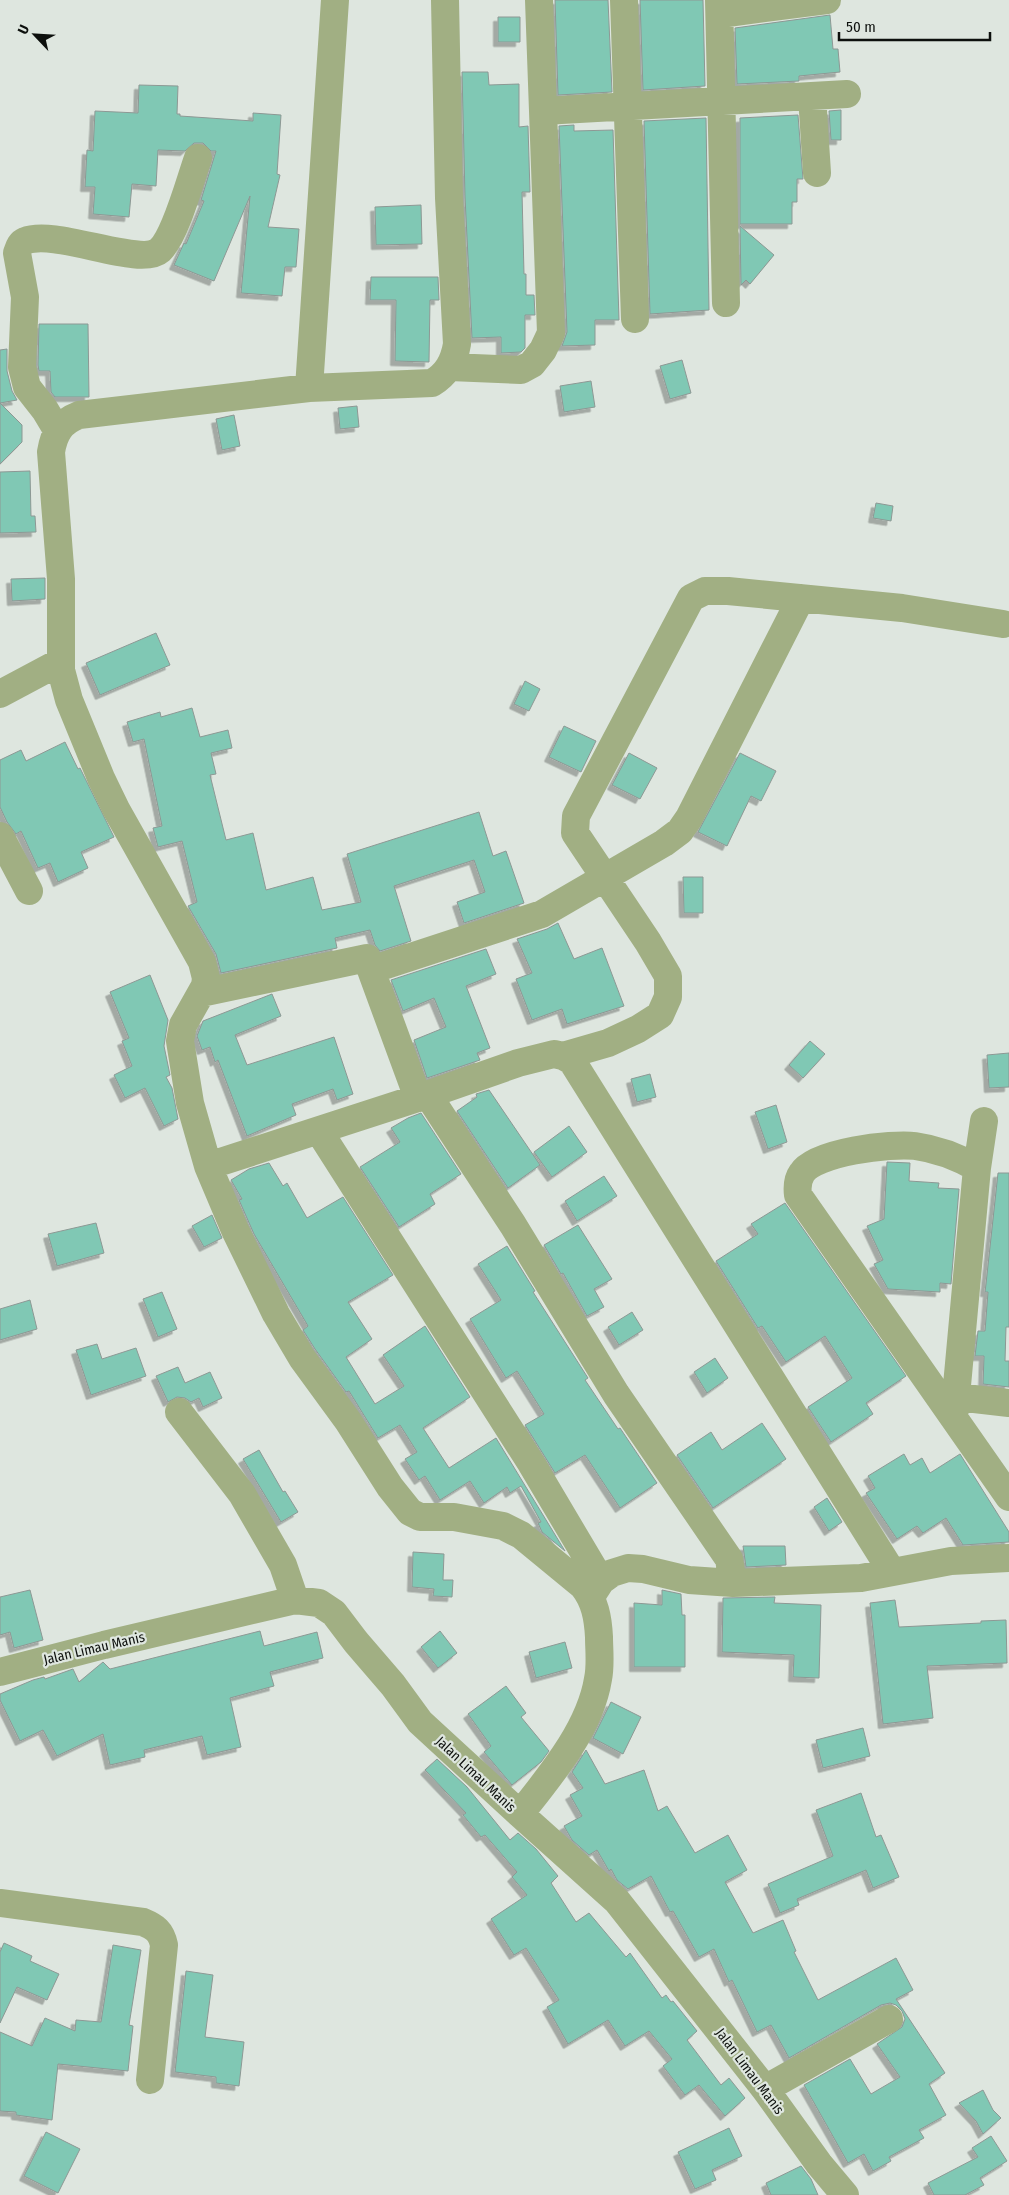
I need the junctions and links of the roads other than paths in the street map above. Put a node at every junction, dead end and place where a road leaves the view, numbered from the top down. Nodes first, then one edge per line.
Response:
1 (335, 0) edge
2 (446, 0) edge
3 (539, 0) edge
4 (624, 0) edge
5 (827, 0) edge
6 (719, 7) edge
7 (847, 94) dead end
8 (812, 96) junction
9 (723, 101) junction
10 (627, 106) junction
11 (543, 111) junction
12 (198, 158) dead end
13 (818, 172) dead end
14 (726, 303) dead end
15 (635, 319) dead end
16 (450, 367) junction
17 (309, 388) junction
18 (57, 430) junction
19 (801, 598) junction
20 (1003, 624) dead end
21 (60, 662) junction
22 (0, 694) edge
23 (0, 836) edge
24 (605, 879) junction
25 (30, 891) dead end
26 (371, 970) junction
27 (201, 993) junction
28 (563, 1056) junction
29 (423, 1096) junction
30 (984, 1121) dead end
31 (319, 1131) junction
32 (208, 1166) junction
33 (977, 1168) junction
34 (1009, 1403) edge
35 (955, 1407) junction
36 (179, 1412) dead end
37 (1009, 1497) edge
38 (1009, 1558) edge
39 (892, 1572) junction
40 (733, 1583) junction
41 (596, 1589) junction
42 (295, 1600) junction
43 (0, 1672) edge
44 (520, 1814) junction
45 (0, 1903) edge
46 (889, 2019) dead end
47 (150, 2080) dead end
48 (765, 2089) junction
49 (845, 2195) edge

1 - 17 street
2 - 16 street
3 - 11 street
4 - 10 street
5 - 6 street
6 - 9 street
7 - 8 street
8 - 9 street
8 - 13 street
9 - 10 street
9 - 14 street
10 - 11 street
10 - 15 street
11 - 16 street
12 - 18 street
16 - 17 street
17 - 18 street
18 - 21 street
19 - 20 street
19 - 24 street
19 - 24 street
21 - 22 street
21 - 27 street
23 - 25 street
24 - 26 street
24 - 28 street
26 - 27 street
26 - 29 street
27 - 32 street
28 - 29 street
28 - 39 street
29 - 31 street
29 - 40 street
30 - 33 street
31 - 32 street
31 - 41 street
32 - 41 street
33 - 35 street
33 - 35 street
34 - 35 street
35 - 37 street
36 - 42 street
38 - 39 street
39 - 40 street
40 - 41 street
41 - 44 street
42 - 43 street, Jalan Limau Manis
42 - 44 street, Jalan Limau Manis
44 - 48 street, Jalan Limau Manis
45 - 47 street
46 - 48 street
48 - 49 street, Jalan Limau Manis

